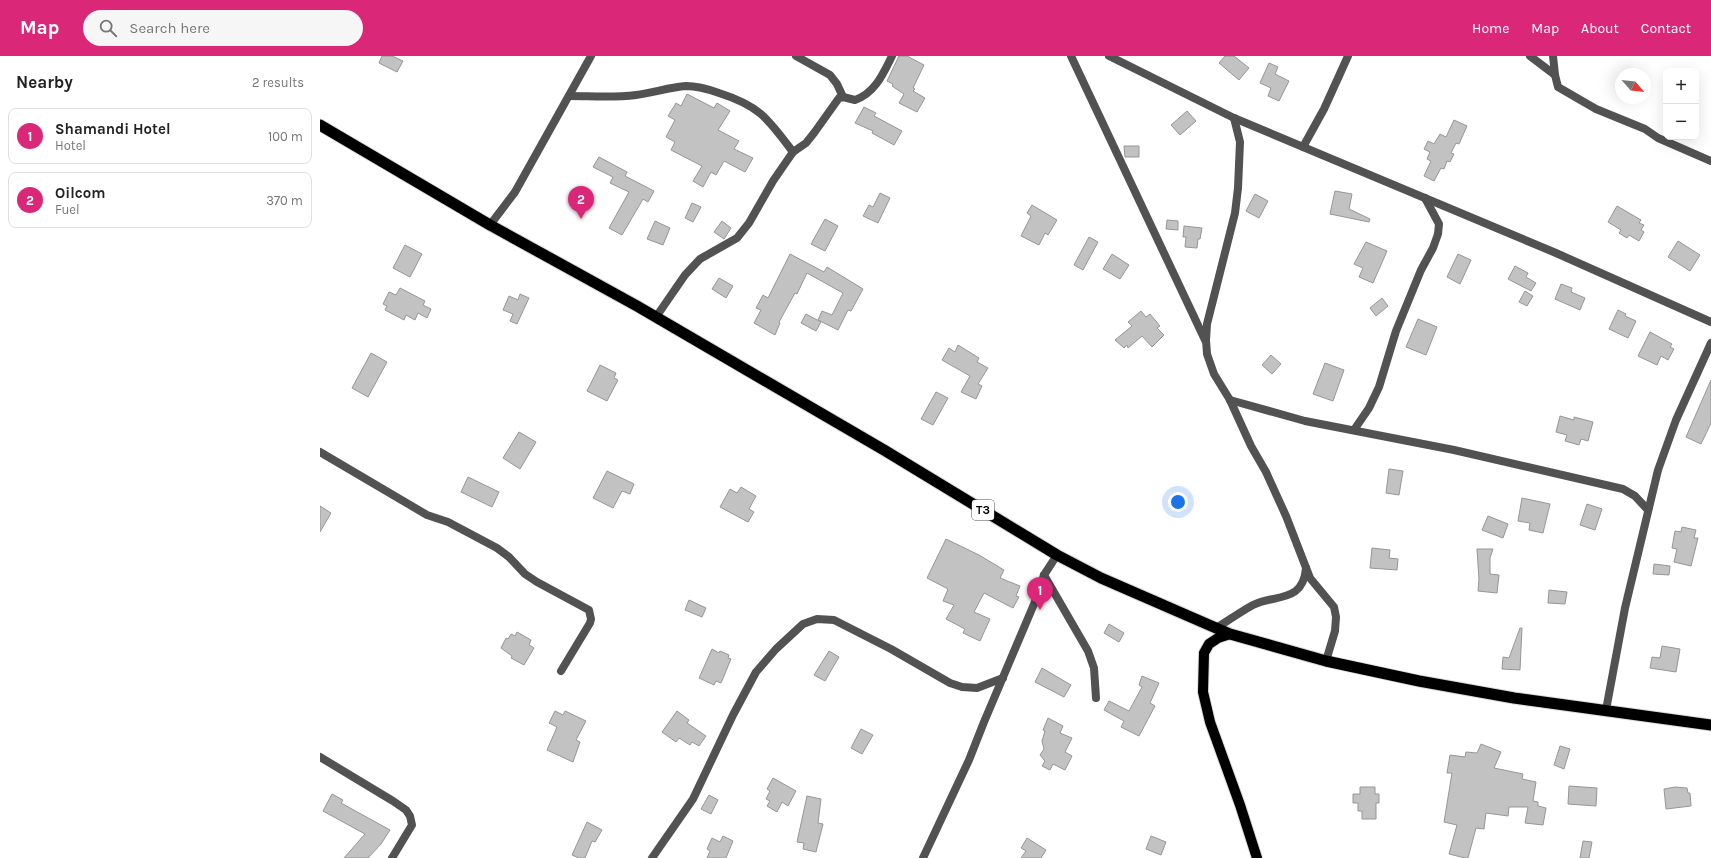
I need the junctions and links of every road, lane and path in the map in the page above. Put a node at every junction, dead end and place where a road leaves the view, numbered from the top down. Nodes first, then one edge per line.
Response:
1 (591, 56) edge
2 (796, 56) edge
3 (892, 56) edge
4 (1071, 56) edge
5 (1110, 56) edge
6 (1348, 56) edge
7 (1530, 56) edge
8 (1553, 56) edge
9 (1555, 76) junction
10 (569, 96) junction
11 (843, 97) junction
12 (1234, 118) junction
13 (320, 125) edge
14 (1303, 147) junction
15 (792, 152) junction
16 (1711, 161) edge
17 (1425, 198) junction
18 (490, 225) junction
19 (656, 317) junction
20 (1711, 322) edge
21 (1206, 340) junction
22 (1711, 343) edge
23 (1230, 400) junction
24 (1354, 430) junction
25 (320, 452) edge
26 (1648, 510) junction
27 (1058, 555) junction
28 (1306, 568) junction
29 (1044, 575) junction
30 (1216, 628) junction
31 (1230, 634) junction
32 (1326, 661) junction
33 (561, 671) dead end
34 (1003, 678) junction
35 (1096, 698) dead end
36 (1606, 710) junction
37 (1711, 725) edge
38 (320, 757) edge
39 (392, 858) edge
40 (652, 858) edge
41 (923, 858) edge
42 (1257, 858) edge

1 - 10 street
2 - 11 street
3 - 11 street
4 - 21 street
5 - 12 street
6 - 14 street
7 - 9 street
8 - 9 street
9 - 16 street
10 - 15 street
10 - 18 street
11 - 15 street
12 - 14 street
12 - 21 street
13 - 18 highway, T3
14 - 17 street
15 - 19 street
17 - 20 street
17 - 24 street
18 - 19 highway, T3
19 - 27 highway, T3
21 - 23 street
22 - 26 street
23 - 24 street
23 - 28 street
24 - 26 street
25 - 33 street
26 - 36 street
27 - 29 street
27 - 30 highway, T3
28 - 30 street
28 - 32 street
29 - 34 street
29 - 35 street
30 - 31 highway, T3
31 - 32 highway, T3
31 - 42 main road
32 - 36 highway, T3
34 - 40 street
34 - 41 street
36 - 37 highway, T3
38 - 39 street

